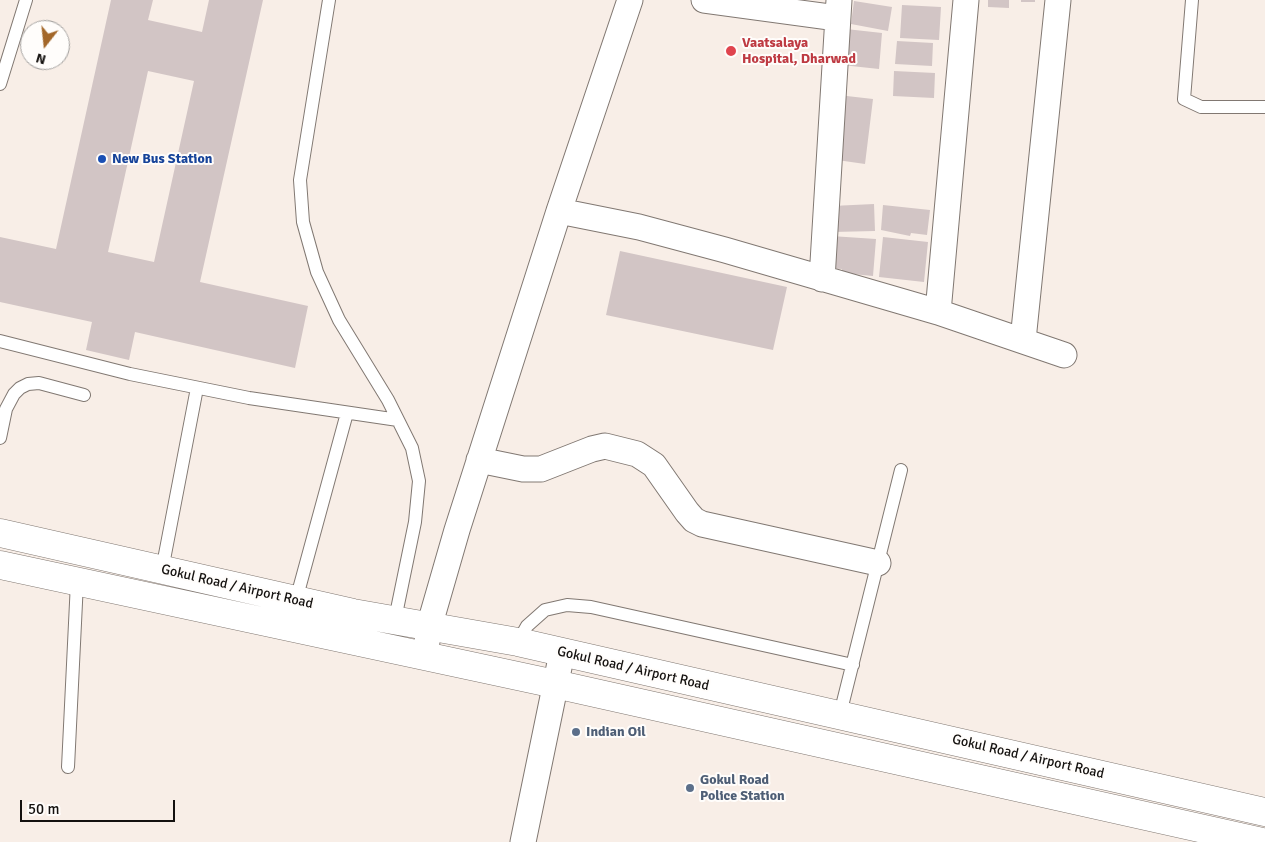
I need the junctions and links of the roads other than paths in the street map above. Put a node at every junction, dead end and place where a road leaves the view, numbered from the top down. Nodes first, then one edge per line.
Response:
1 (26, 0) edge
2 (328, 0) edge
3 (630, 0) edge
4 (704, 0) edge
5 (966, 0) edge
6 (1058, 0) edge
7 (1192, 0) edge
8 (838, 9) edge
9 (0, 84) edge
10 (1265, 107) edge
11 (559, 211) junction
12 (822, 279) junction
13 (938, 312) junction
14 (1023, 340) junction
15 (0, 341) edge
16 (1064, 355) dead end
17 (198, 388) junction
18 (84, 394) dead end
19 (347, 413) junction
20 (398, 420) junction
21 (0, 438) edge
22 (480, 460) junction
23 (901, 470) dead end
24 (0, 533) edge
25 (878, 563) junction
26 (0, 565) edge
27 (162, 570) junction
28 (77, 582) junction
29 (296, 600) junction
30 (395, 621) junction
31 (429, 627) junction
32 (518, 642) junction
33 (388, 649) junction
34 (562, 653) junction
35 (425, 656) junction
36 (852, 665) junction
37 (555, 684) junction
38 (840, 714) junction
39 (68, 767) dead end
40 (1265, 812) edge
41 (523, 842) edge
42 (1262, 842) edge

1 - 9 lane
2 - 20 lane
3 - 11 street
4 - 8 street
5 - 13 street
6 - 14 street
7 - 10 lane
8 - 12 street
11 - 12 street
11 - 22 street
12 - 13 street
13 - 14 street
14 - 16 street
15 - 17 lane
17 - 19 lane
17 - 27 lane
18 - 21 lane
19 - 20 lane
19 - 29 lane
20 - 30 lane
22 - 25 street
22 - 31 street
23 - 25 lane
24 - 27 main road, Gokul Road / Airport Road
25 - 36 lane
26 - 28 main road, Gokul Road / Airport Road
27 - 29 main road, Gokul Road / Airport Road
28 - 33 main road, Gokul Road / Airport Road
28 - 39 lane
29 - 30 main road, Gokul Road / Airport Road
30 - 31 main road, Gokul Road / Airport Road
30 - 33 lane
31 - 32 main road, Gokul Road / Airport Road
31 - 35 street
32 - 34 main road, Gokul Road / Airport Road
32 - 36 lane
33 - 35 main road, Gokul Road / Airport Road
34 - 37 street
34 - 38 main road, Gokul Road / Airport Road
35 - 37 main road, Gokul Road / Airport Road
36 - 38 lane
37 - 41 street
37 - 42 main road, Gokul Road / Airport Road
38 - 40 main road, Gokul Road / Airport Road

